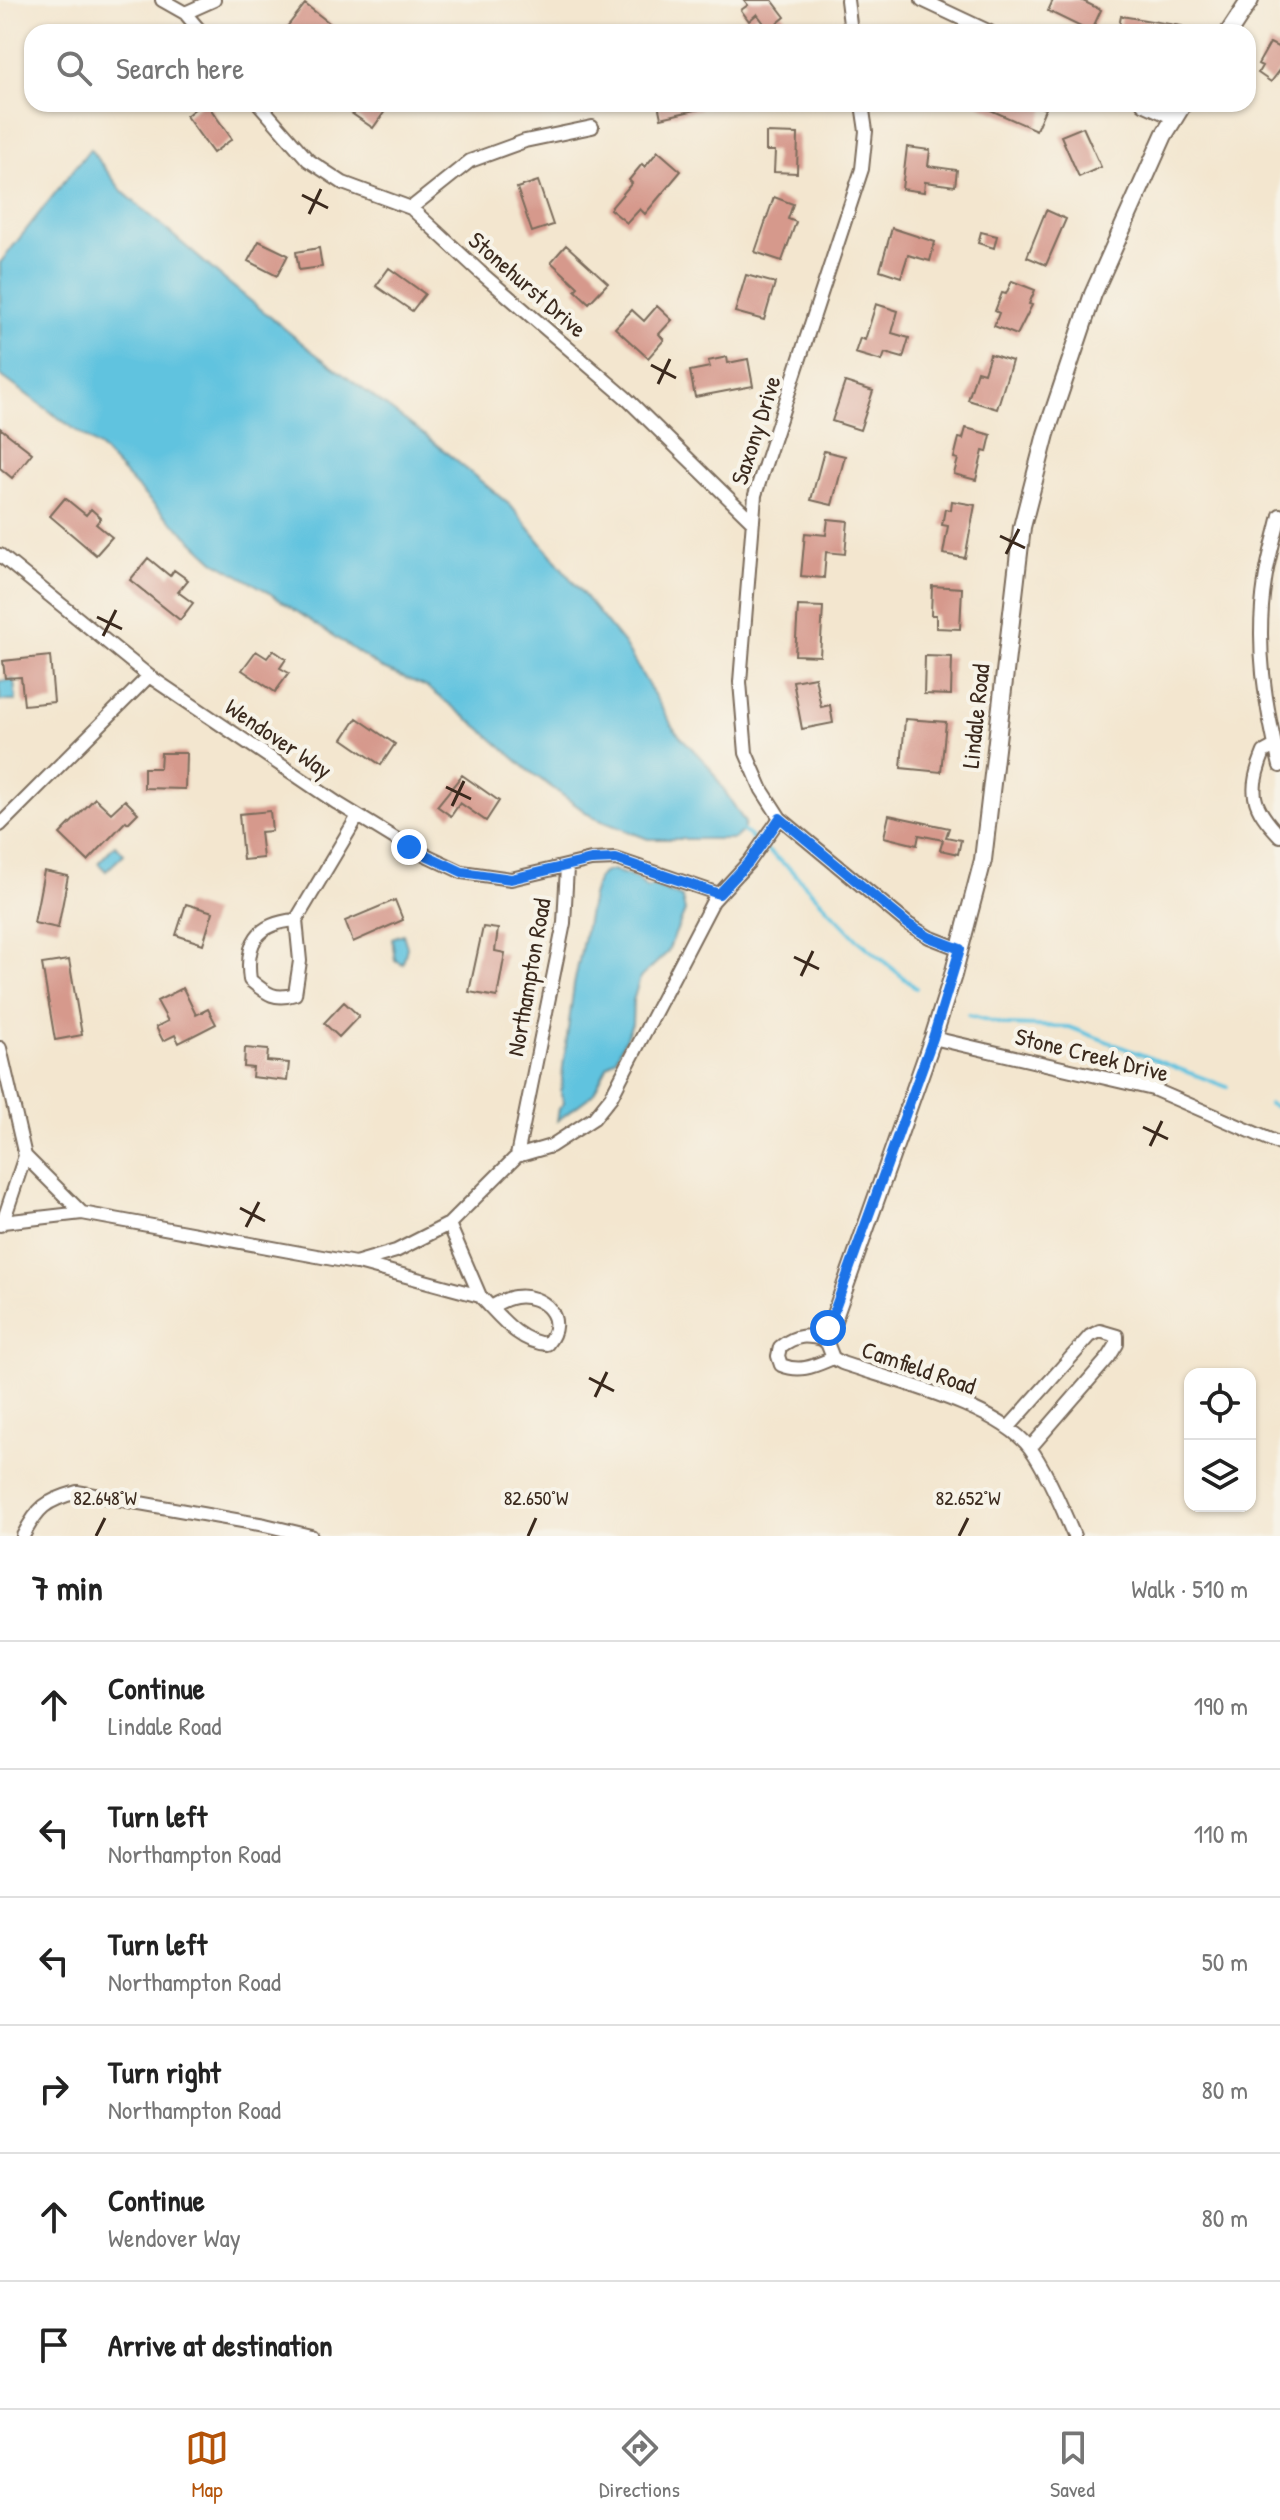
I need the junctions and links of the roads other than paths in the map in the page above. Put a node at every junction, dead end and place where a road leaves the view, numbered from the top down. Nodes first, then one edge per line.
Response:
1 (162, 0) edge
2 (214, 0) edge
3 (847, 0) edge
4 (922, 0) edge
5 (1250, 0) edge
6 (185, 13) junction
7 (194, 24) edge
8 (850, 24) edge
9 (973, 24) edge
10 (1234, 24) edge
11 (266, 112) edge
12 (863, 112) edge
13 (1178, 112) edge
14 (592, 127) dead end
15 (411, 208) junction
16 (1280, 515) edge
17 (753, 522) junction
18 (0, 555) edge
19 (149, 676) junction
20 (1275, 746) junction
21 (1280, 766) edge
22 (358, 816) junction
23 (780, 818) junction
24 (0, 825) edge
25 (1280, 836) edge
26 (567, 867) junction
27 (719, 894) junction
28 (296, 920) junction
29 (960, 949) junction
30 (933, 1038) junction
31 (0, 1048) edge
32 (1280, 1144) edge
33 (25, 1156) junction
34 (517, 1156) junction
35 (82, 1213) junction
36 (1, 1224) edge
37 (449, 1224) junction
38 (355, 1263) junction
39 (480, 1296) junction
40 (491, 1307) junction
41 (826, 1340) junction
42 (833, 1358) junction
43 (1008, 1428) junction
44 (1030, 1448) junction
45 (264, 1530) edge
46 (23, 1536) edge
47 (311, 1536) edge
48 (1074, 1536) edge

1 - 6 street
2 - 6 street
3 - 8 street
4 - 9 street
5 - 10 street
6 - 7 street
11 - 15 street, Stonehurst Drive
12 - 17 street, Saxony Drive
13 - 29 street, Lindale Road
14 - 15 street
15 - 17 street, Stonehurst Drive
16 - 20 street
17 - 23 street, Saxony Drive
18 - 19 street, Wendover Way
19 - 22 street, Wendover Way
19 - 24 street
20 - 21 street
20 - 25 street
22 - 26 street, Wendover Way
22 - 28 street
23 - 27 street
23 - 29 street
26 - 27 street, Northampton Road
26 - 34 street, Northampton Road
27 - 34 street
28 - 28 street
29 - 30 street, Lindale Road
30 - 32 street, Stone Creek Drive
30 - 41 street, Lindale Road
31 - 33 street
33 - 35 street
33 - 36 street
34 - 37 street
35 - 36 street
35 - 38 street
37 - 38 street
37 - 39 street
38 - 39 street
39 - 40 street
40 - 40 street
41 - 42 street, Camfield Road
41 - 42 street
42 - 43 street, Camfield Road
43 - 44 street, Camfield Road
43 - 44 street
44 - 48 street, Camfield Road
45 - 46 street
45 - 47 street

